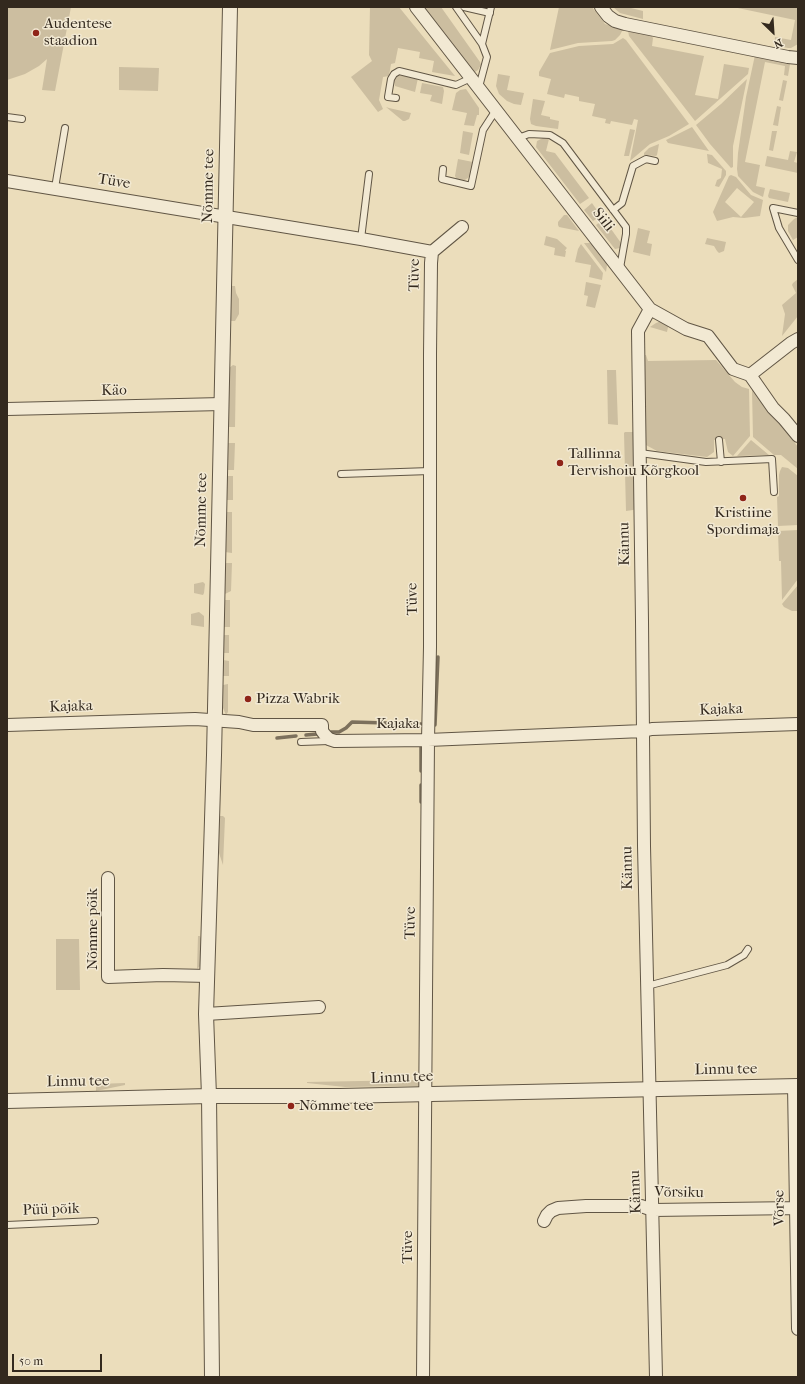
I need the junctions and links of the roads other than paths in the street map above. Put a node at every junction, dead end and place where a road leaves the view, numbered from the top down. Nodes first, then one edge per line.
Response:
1 (230, 7) edge
2 (416, 7) edge
3 (456, 7) edge
4 (464, 7) edge
5 (601, 7) edge
6 (490, 10) edge
7 (482, 44) junction
8 (798, 58) edge
9 (471, 78) junction
10 (479, 87) junction
11 (396, 98) dead end
12 (496, 110) junction
13 (7, 117) edge
14 (22, 119) dead end
15 (65, 128) dead end
16 (518, 138) junction
17 (655, 161) dead end
18 (443, 169) dead end
19 (368, 174) dead end
20 (7, 181) edge
21 (55, 188) junction
22 (613, 210) junction
23 (798, 213) edge
24 (226, 216) junction
25 (462, 227) dead end
26 (361, 238) junction
27 (432, 252) junction
28 (798, 260) edge
29 (620, 268) junction
30 (650, 309) junction
31 (798, 339) edge
32 (750, 375) junction
33 (222, 404) junction
34 (7, 409) edge
35 (798, 436) edge
36 (719, 440) dead end
37 (640, 453) junction
38 (721, 462) junction
39 (430, 471) junction
40 (341, 474) dead end
41 (774, 492) dead end
42 (214, 721) junction
43 (798, 724) edge
44 (7, 725) edge
45 (643, 731) junction
46 (428, 740) junction
47 (335, 741) junction
48 (301, 742) dead end
49 (108, 878) dead end
50 (748, 949) dead end
51 (208, 976) junction
52 (647, 986) junction
53 (319, 1007) dead end
54 (206, 1014) junction
55 (796, 1086) edge
56 (650, 1089) junction
57 (425, 1094) junction
58 (209, 1096) junction
59 (7, 1101) edge
60 (796, 1208) junction
61 (653, 1210) junction
62 (95, 1221) dead end
63 (544, 1221) dead end
64 (7, 1225) edge
65 (798, 1330) edge
66 (212, 1377) edge
67 (423, 1377) edge
68 (656, 1377) edge

1 - 24 street, Nõmme tee
2 - 9 street, Siili
3 - 7 lane
4 - 6 lane
5 - 8 street
6 - 7 lane
7 - 10 lane
9 - 10 street, Siili
9 - 11 lane
10 - 12 street, Siili
12 - 16 street, Siili
12 - 18 lane
13 - 14 lane
15 - 21 lane
16 - 22 lane
16 - 29 street, Siili
17 - 22 lane
19 - 26 lane
20 - 21 street, Tüve
21 - 24 street, Tüve
22 - 29 lane
23 - 28 lane
24 - 26 street, Tüve
24 - 33 street, Nõmme tee
25 - 27 street
26 - 27 street, Tüve
27 - 39 street, Tüve
29 - 30 street, Siili
30 - 32 street, Siili
30 - 37 street, Kännu
31 - 32 street
32 - 35 street
33 - 34 street, Käo
33 - 42 street, Nõmme tee
36 - 38 lane
37 - 38 lane
37 - 45 street, Kännu
38 - 41 lane
39 - 40 lane
39 - 46 street, Tüve
42 - 44 street, Kajaka
42 - 47 street, Kajaka
42 - 51 street, Nõmme tee
43 - 45 street, Kajaka
45 - 46 street, Kajaka
45 - 52 street, Kännu
46 - 47 street, Kajaka
46 - 57 street, Tüve
47 - 48 lane
49 - 51 street, Nõmme põik
50 - 52 lane
51 - 54 street, Nõmme tee
52 - 56 street, Kännu
53 - 54 street
54 - 58 street, Nõmme tee
55 - 56 street, Linnu tee
55 - 60 street, Võrse
56 - 57 street, Linnu tee
56 - 61 street, Kännu
57 - 58 street, Linnu tee
57 - 67 street, Tüve
58 - 59 street, Linnu tee
58 - 66 street, Nõmme tee
60 - 61 street, Võrsiku
60 - 65 street, Võrse
61 - 63 street, Võrsiku
61 - 68 street, Kännu
62 - 64 lane, Püü põik

